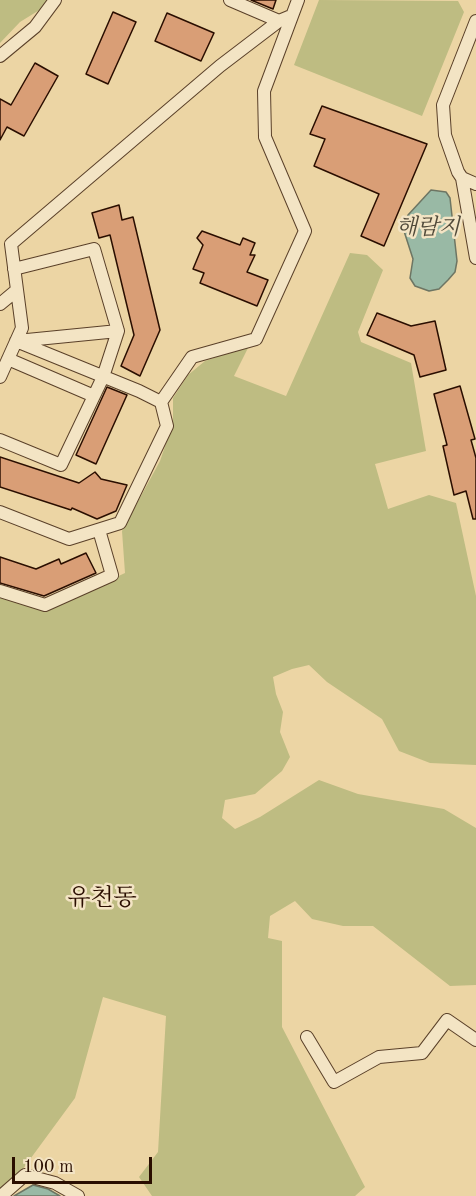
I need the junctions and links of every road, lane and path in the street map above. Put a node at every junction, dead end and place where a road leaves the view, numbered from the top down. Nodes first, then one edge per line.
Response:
1 (55, 0) edge
2 (230, 0) edge
3 (298, 0) edge
4 (291, 16) junction
5 (279, 21) junction
6 (476, 21) edge
7 (0, 56) edge
8 (462, 178) junction
9 (476, 184) edge
10 (476, 254) edge
11 (14, 269) junction
12 (17, 290) junction
13 (0, 303) edge
14 (118, 331) junction
15 (16, 341) junction
16 (8, 359) junction
17 (0, 377) edge
18 (103, 377) junction
19 (94, 396) junction
20 (161, 402) junction
21 (0, 440) edge
22 (0, 512) edge
23 (99, 530) junction
24 (0, 591) edge
25 (307, 1037) dead end
26 (476, 1040) edge
27 (1, 1196) edge
28 (78, 1196) edge

1 - 7 street
2 - 5 street
3 - 4 street
4 - 5 street
4 - 20 street
5 - 11 street
6 - 8 street
8 - 9 street
8 - 10 street
11 - 12 street
11 - 14 street
12 - 13 street
12 - 15 street
14 - 15 street
14 - 18 street
15 - 16 street
15 - 18 street
16 - 17 street
16 - 19 street
18 - 19 street
18 - 20 street
19 - 21 street
20 - 23 street
22 - 23 street
23 - 24 street
25 - 26 street
27 - 28 street

